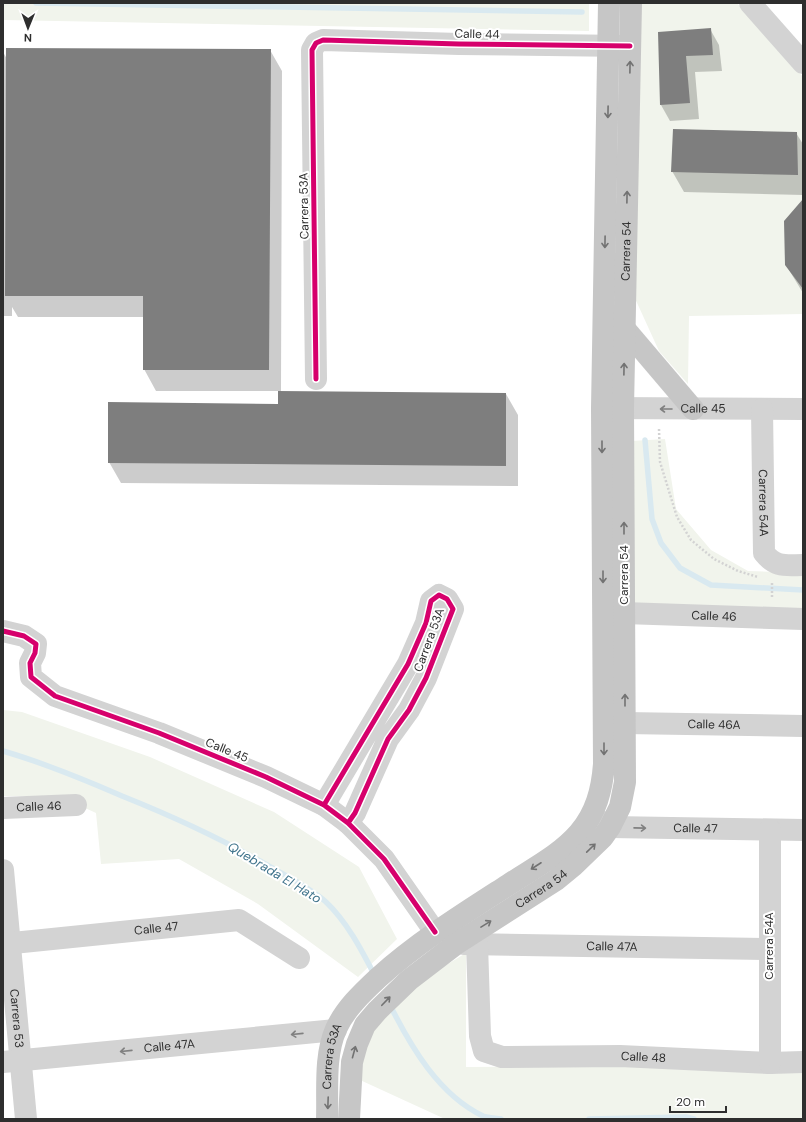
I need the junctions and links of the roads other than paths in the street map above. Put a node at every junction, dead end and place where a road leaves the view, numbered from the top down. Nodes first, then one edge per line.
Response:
1 (609, 3) edge
2 (631, 3) edge
3 (750, 3) edge
4 (324, 40) joint
5 (620, 46) junction
6 (803, 64) edge
7 (625, 329) junction
8 (316, 379) dead end
9 (613, 408) junction
10 (693, 409) junction
11 (762, 409) junction
12 (803, 409) edge
13 (803, 565) edge
14 (624, 613) junction
15 (803, 619) edge
16 (3, 631) edge
17 (625, 723) junction
18 (803, 726) edge
19 (76, 805) dead end
20 (324, 805) junction
21 (3, 808) edge
22 (591, 816) junction
23 (348, 823) junction
24 (610, 828) junction
25 (770, 830) junction
26 (803, 830) edge
27 (3, 870) edge
28 (435, 932) junction
29 (7, 943) edge
30 (456, 944) junction
31 (477, 944) junction
32 (768, 949) junction
33 (299, 958) dead end
34 (355, 1001) joint
35 (365, 1025) joint
36 (336, 1030) junction
37 (12, 1062) edge
38 (803, 1062) edge
39 (770, 1063) junction
40 (26, 1119) edge
41 (327, 1119) edge
42 (349, 1119) edge

1 - 5 main road, Carrera 54
2 - 5 main road, Carrera 54
3 - 6 street
4 - 5 street, Calle 44
4 - 8 street, Carrera 53A
7 -> 5 main road, Carrera 54
5 -> 9 main road, Carrera 54
9 -> 7 main road, Carrera 54
7 - 10 main road
10 -> 9 street, Calle 45
14 -> 9 main road, Carrera 54
9 -> 22 main road, Carrera 54
10 - 11 street, Calle 45
11 - 12 street, Calle 45
11 - 13 street, Carrera 54A
14 - 15 street, Calle 46
17 -> 14 main road, Carrera 54
16 - 20 street, Calle 45
17 - 18 street, Calle 46A
17 - 24 main road, Carrera 54
19 - 21 street, Calle 46
20 - 23 street, Calle 45
20 - 23 street, Carrera 53A
22 - 24 street
22 -> 28 main road, Carrera 54
23 - 28 street, Calle 45
24 -> 25 street, Calle 47
30 -> 24 main road, Carrera 54
25 - 26 street, Calle 47
25 - 32 street, Carrera 54A
27 - 29 street, Carrera 53
28 - 34 main road, Carrera 54
29 - 33 street, Calle 47
29 - 37 street, Carrera 53
30 - 31 street, Calle 47A
35 -> 30 main road, Carrera 54
31 - 32 street, Calle 47A
31 - 39 street, Calle 48
32 - 39 street, Carrera 54A
34 - 36 main road, Carrera 53A
42 -> 35 main road, Carrera 53A
36 -> 37 street, Calle 47A
36 -> 41 main road, Carrera 53A
37 - 40 street, Carrera 53
38 - 39 street, Calle 48

